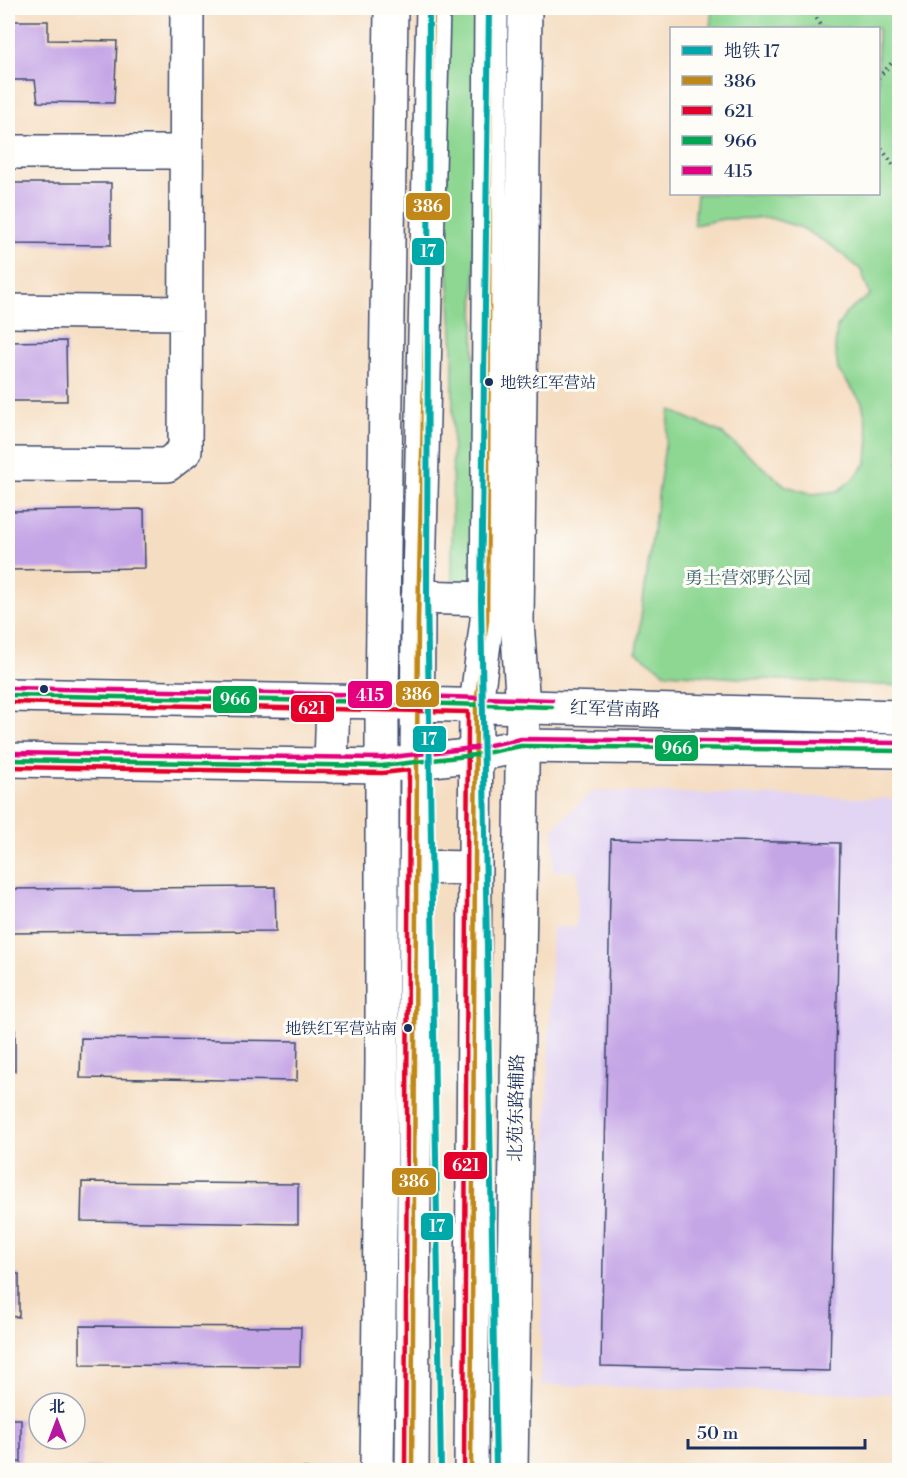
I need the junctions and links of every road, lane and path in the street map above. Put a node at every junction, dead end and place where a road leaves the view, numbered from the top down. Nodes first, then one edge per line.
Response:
1 (187, 8) edge
2 (391, 8) edge
3 (433, 8) edge
4 (491, 8) edge
5 (525, 8) edge
6 (810, 8) edge
7 (821, 27) edge
8 (900, 54) edge
9 (880, 77) edge
10 (880, 145) edge
11 (8, 152) edge
12 (186, 152) junction
13 (900, 174) edge
14 (8, 311) edge
15 (185, 313) junction
16 (8, 464) edge
17 (418, 597) junction
18 (487, 599) junction
19 (8, 694) edge
20 (333, 701) junction
21 (382, 702) junction
22 (417, 704) junction
23 (476, 705) junction
24 (523, 707) junction
25 (900, 717) edge
26 (521, 746) junction
27 (900, 751) edge
28 (475, 755) junction
29 (8, 760) edge
30 (417, 762) junction
31 (331, 766) junction
32 (382, 766) junction
33 (416, 867) junction
34 (474, 868) junction
35 (377, 1470) edge
36 (412, 1470) edge
37 (471, 1470) edge
38 (511, 1470) edge

1 - 12 main road
2 - 21 main road
3 - 17 main road
4 - 18 main road
5 - 24 main road, 北苑东路辅路
6 - 7 path
8 - 9 path
10 - 13 path
11 - 12 main road
12 - 15 main road
14 - 15 main road
15 - 16 main road
17 - 18 main road
17 - 22 main road
18 - 23 main road
19 - 20 main road, 红军营南路
20 - 21 main road, 红军营南路
20 - 31 main road
21 - 22 main road, 红军营南路
21 - 32 main road
22 - 23 main road, 红军营南路
22 - 30 main road
23 - 24 main road, 红军营南路
23 - 28 main road
24 - 25 main road, 红军营南路
24 - 26 main road, 北苑东路辅路
26 - 27 main road, 红军营南路
26 - 28 main road, 红军营南路
26 - 38 main road, 北苑东路辅路
28 - 30 main road, 红军营南路
28 - 34 main road
29 - 31 main road, 红军营南路
30 - 32 main road, 红军营南路
30 - 33 main road
31 - 32 main road, 红军营南路
32 - 35 main road
33 - 34 main road
33 - 36 main road
34 - 37 main road

